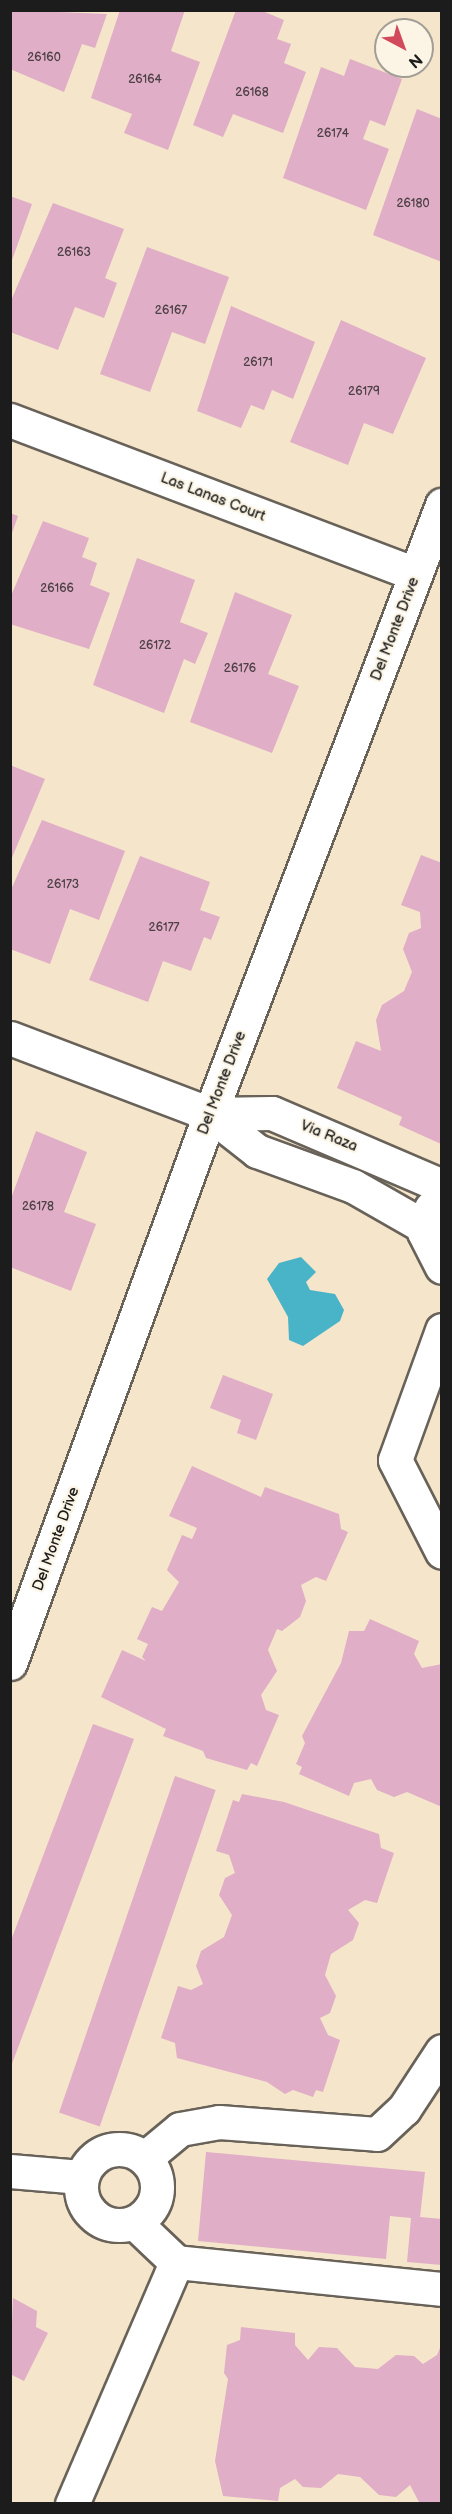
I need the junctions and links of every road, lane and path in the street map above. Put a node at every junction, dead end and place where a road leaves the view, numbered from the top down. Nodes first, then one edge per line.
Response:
1 (10, 420) edge
2 (441, 505) edge
3 (415, 574) junction
4 (10, 1038) edge
5 (210, 1114) junction
6 (441, 1186) edge
7 (441, 1195) edge
8 (425, 1227) junction
9 (441, 1267) edge
10 (441, 1330) edge
11 (441, 1552) edge
12 (13, 1649) edge
13 (441, 2051) edge
14 (146, 2158) junction
15 (10, 2171) edge
16 (81, 2178) junction
17 (135, 2223) junction
18 (176, 2262) junction
19 (441, 2289) edge
20 (72, 2504) edge

1 - 3 street, Las Lanas Court
2 - 3 street, Del Monte Drive
3 - 5 street, Del Monte Drive
4 - 5 street, Via Raza
5 - 6 street, Via Raza
5 - 8 street, Via Raza
5 - 12 street, Del Monte Drive
7 - 8 street
8 - 9 street
10 - 11 street
13 - 14 street
14 - 16 street
14 - 17 street
15 - 16 street
16 - 17 street
17 - 18 street
18 - 19 street
18 - 20 street

